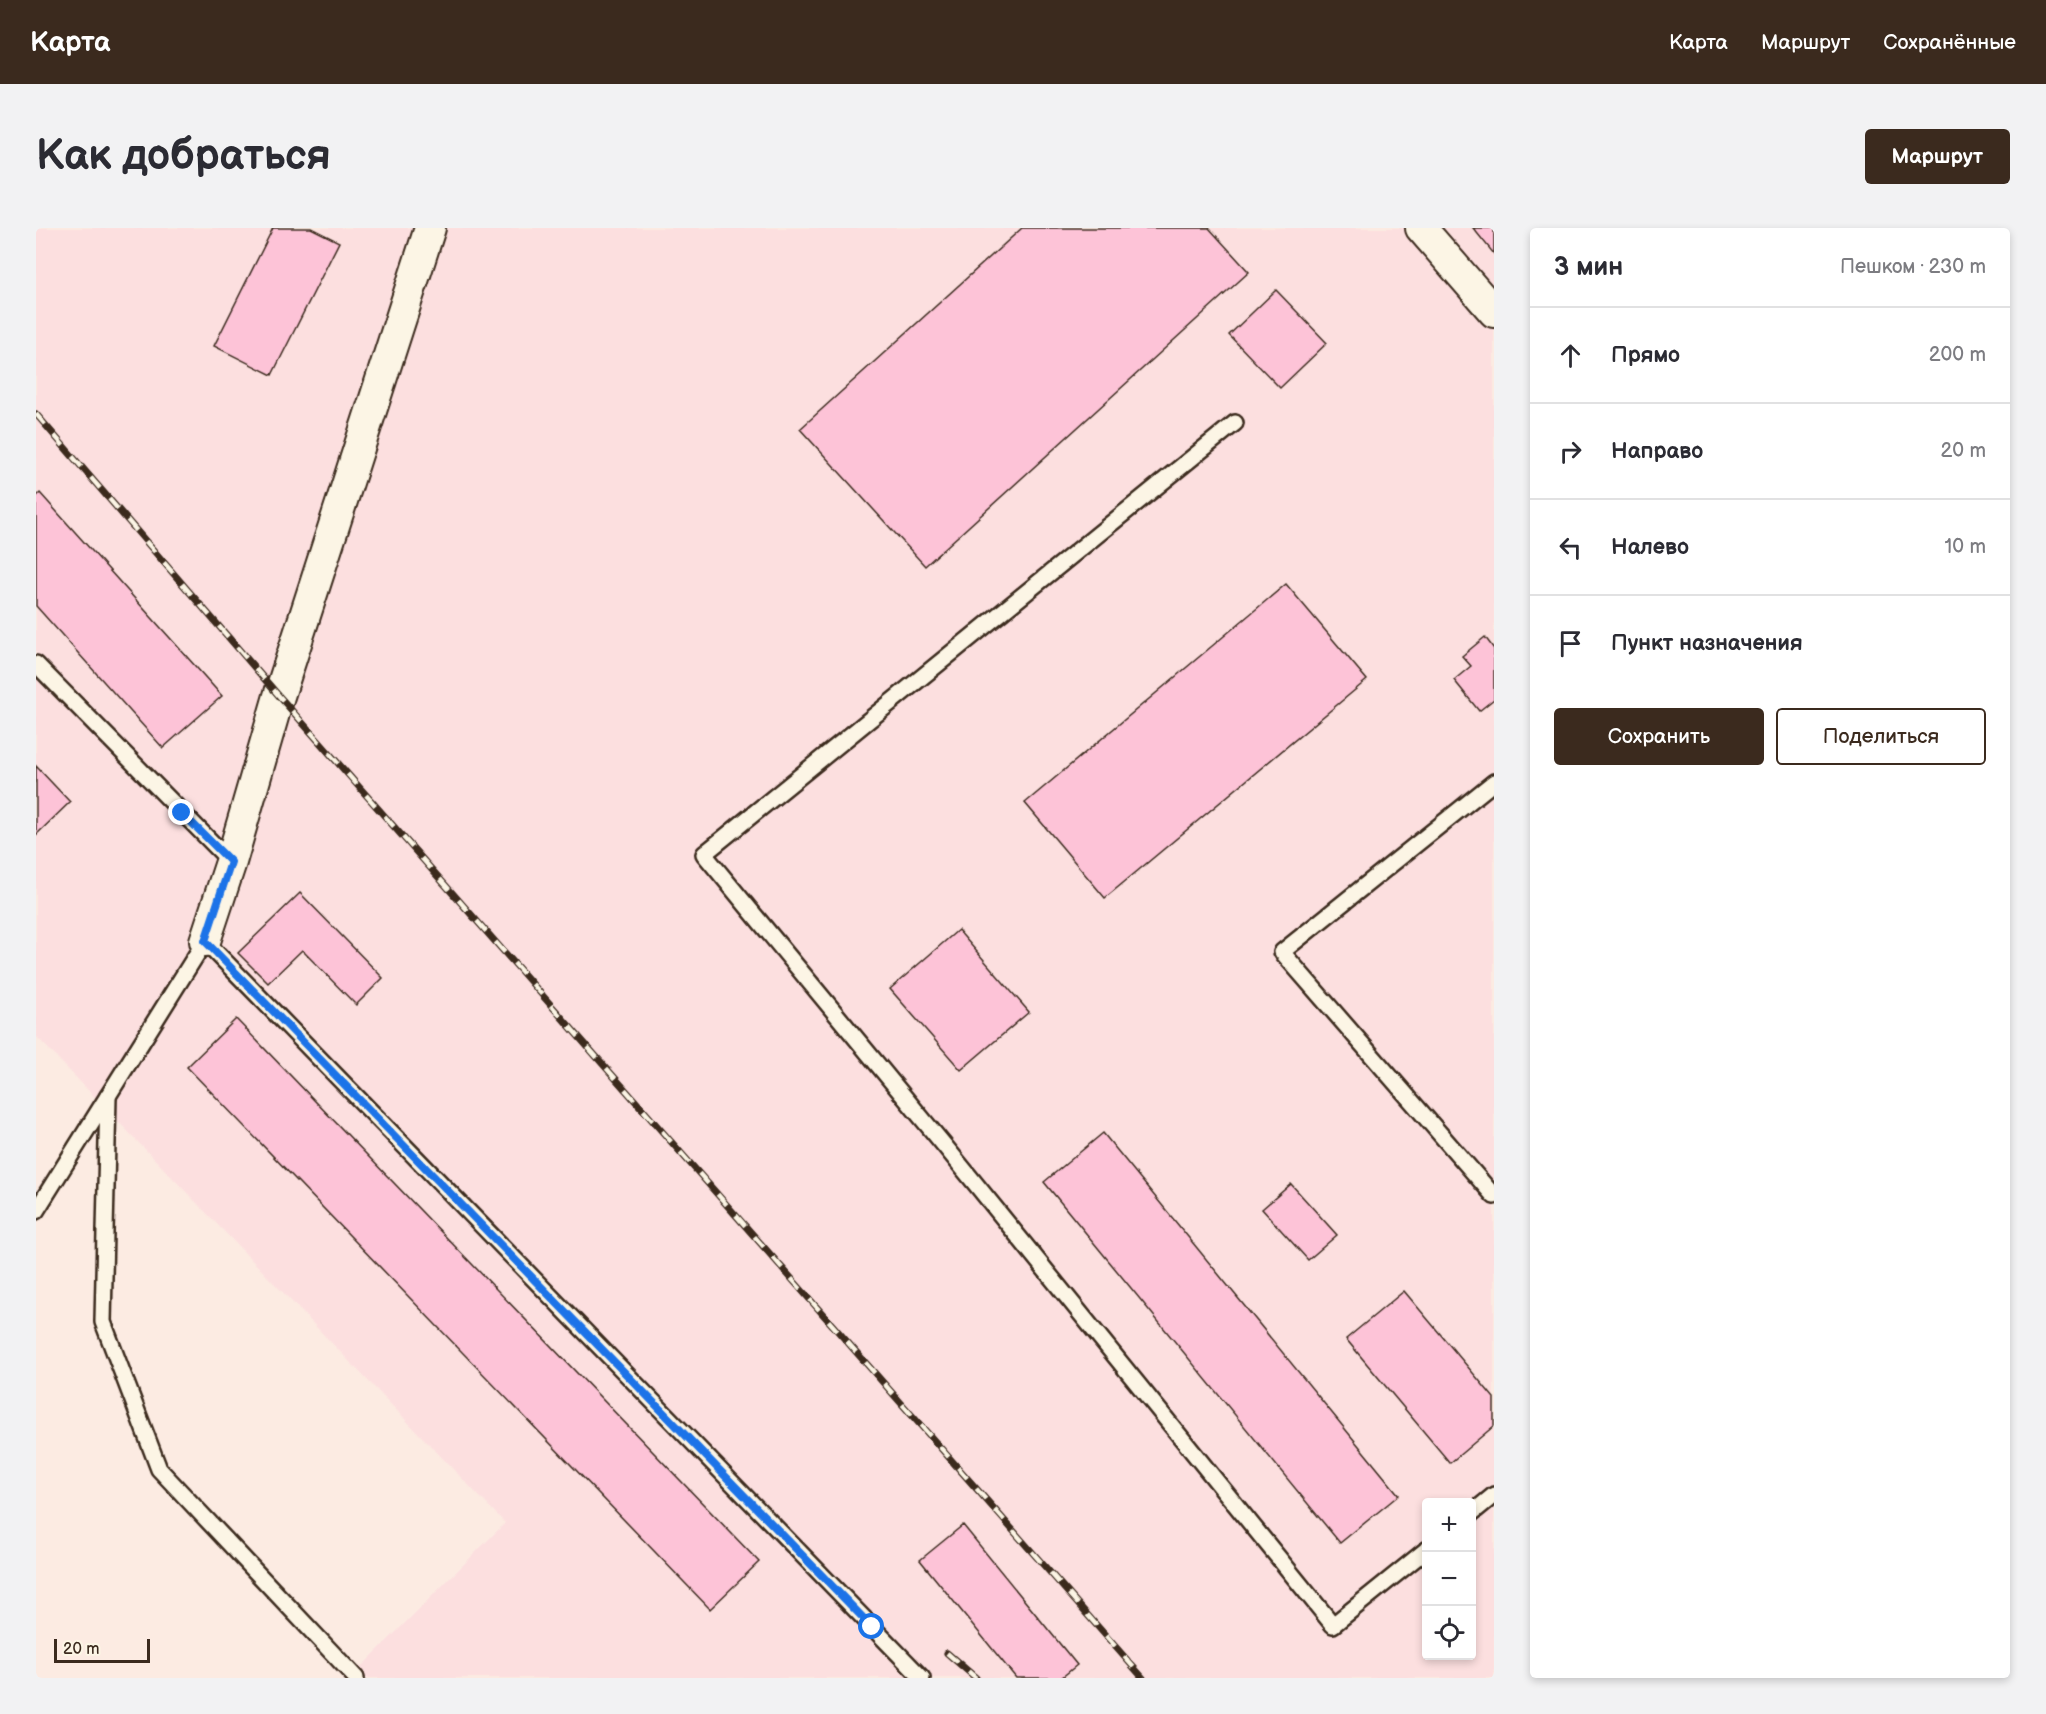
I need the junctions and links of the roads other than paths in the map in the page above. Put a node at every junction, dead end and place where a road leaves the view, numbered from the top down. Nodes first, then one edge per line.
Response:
1 (430, 228) edge
2 (1421, 228) edge
3 (1494, 312) edge
4 (1235, 423) dead end
5 (36, 664) edge
6 (1494, 782) edge
7 (231, 862) junction
8 (205, 941) junction
9 (108, 1096) junction
10 (1494, 1196) edge
11 (36, 1211) edge
12 (1494, 1495) edge
13 (1476, 1510) edge
14 (1424, 1552) edge
15 (356, 1678) edge
16 (922, 1678) edge

1 - 7 street
2 - 3 street
4 - 14 lane
5 - 7 lane
6 - 10 lane
7 - 8 street
8 - 9 lane
8 - 16 lane
9 - 11 lane
9 - 15 lane
12 - 13 lane

